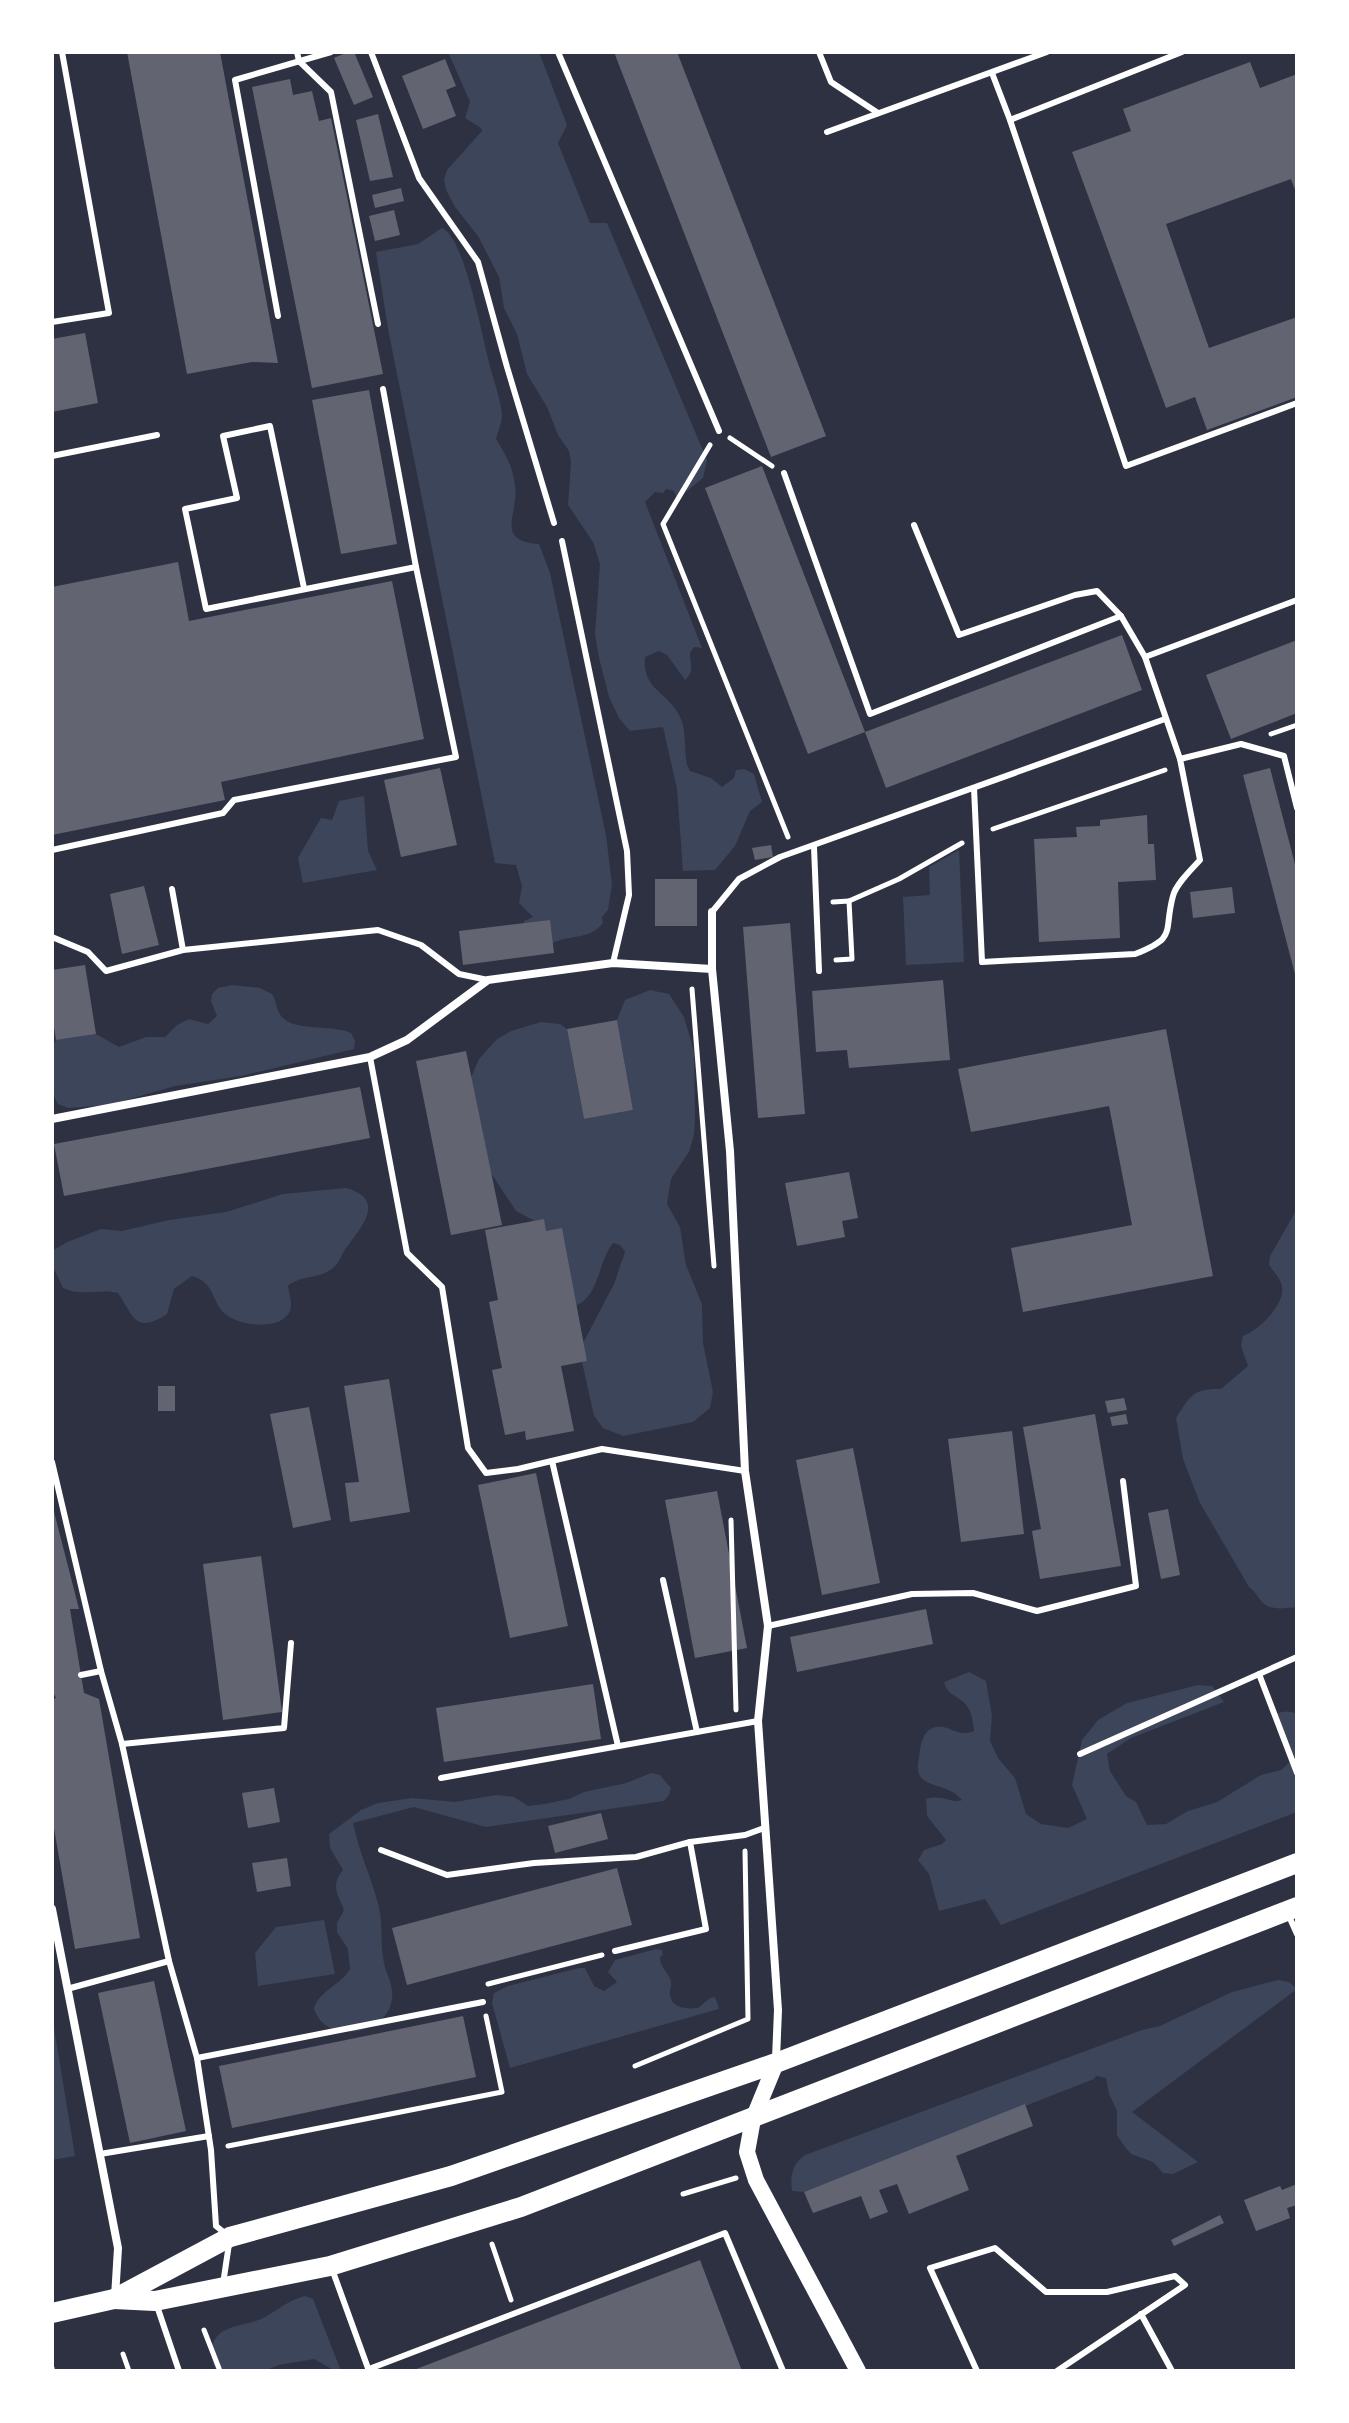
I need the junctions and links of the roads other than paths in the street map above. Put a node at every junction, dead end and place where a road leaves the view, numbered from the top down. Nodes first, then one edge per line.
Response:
1 (62, 52) edge
2 (297, 52) edge
3 (331, 52) edge
4 (371, 52) edge
5 (558, 52) edge
6 (819, 52) edge
7 (1047, 52) edge
8 (1182, 52) edge
9 (299, 61) junction
10 (992, 73) junction
11 (878, 113) junction
12 (1010, 120) junction
13 (827, 132) dead end
14 (278, 316) dead end
15 (52, 322) edge
16 (378, 324) dead end
17 (383, 389) dead end
18 (1297, 403) edge
19 (719, 431) road end
20 (157, 435) dead end
21 (52, 456) edge
22 (784, 473) road end
23 (554, 523) dead end
24 (914, 525) dead end
25 (562, 541) dead end
26 (416, 567) junction
27 (304, 588) junction
28 (1297, 600) edge
29 (1121, 616) junction
30 (1145, 657) junction
31 (1165, 719) junction
32 (1180, 762) junction
33 (974, 788) junction
34 (1297, 808) edge
35 (814, 847) junction
36 (52, 850) edge
37 (172, 889) dead end
38 (712, 912) joint
39 (52, 937) edge
40 (183, 950) junction
41 (613, 963) junction
42 (712, 969) junction
43 (819, 971) dead end
44 (488, 980) junction
45 (370, 1057) junction
46 (52, 1119) edge
47 (552, 1461) junction
48 (52, 1462) edge
49 (745, 1471) junction
50 (1123, 1481) dead end
51 (663, 1580) dead end
52 (768, 1626) junction
53 (291, 1643) dead end
54 (1297, 1657) edge
55 (101, 1671) junction
56 (1259, 1674) junction
57 (81, 1675) dead end
58 (758, 1721) junction
59 (697, 1732) junction
60 (122, 1744) junction
61 (618, 1746) junction
62 (1080, 1754) dead end
63 (1297, 1773) edge
64 (441, 1778) dead end
65 (764, 1828) junction
66 (690, 1842) junction
67 (381, 1850) dead end
68 (1297, 1863) edge
69 (52, 1909) edge
70 (1292, 1909) edge
71 (1297, 1934) edge
72 (615, 1951) road end
73 (169, 1961) junction
74 (67, 1989) junction
75 (483, 2002) road end
76 (197, 2058) junction
77 (776, 2063) junction
78 (753, 2119) junction
79 (209, 2136) junction
80 (100, 2154) junction
81 (230, 2237) junction
82 (330, 2266) junction
83 (223, 2288) junction
84 (114, 2299) junction
85 (155, 2301) junction
86 (52, 2313) edge
87 (1141, 2314) junction
88 (369, 2370) edge
89 (179, 2371) edge
90 (783, 2371) edge
91 (858, 2371) edge
92 (977, 2371) edge
93 (1057, 2371) edge
94 (1172, 2371) edge

1 - 15 lane
2 - 9 lane
3 - 9 lane
4 - 23 lane
5 - 19 lane
6 - 11 lane
7 - 10 lane
8 - 12 lane
9 - 14 lane
9 - 16 lane
10 - 11 lane
10 - 12 lane
11 - 13 lane
12 - 18 lane
17 - 26 lane
20 - 21 lane
22 - 29 lane
24 - 29 lane
25 - 41 lane
26 - 27 lane
26 - 36 lane
27 - 27 lane
28 - 30 lane
29 - 30 lane
30 - 31 lane
31 - 32 lane
31 - 33 lane
32 - 33 lane
32 - 34 lane
33 - 35 lane
35 - 38 lane
35 - 43 lane
37 - 40 lane
38 - 42 street
39 - 40 lane
40 - 44 lane
41 - 42 street
41 - 44 street
42 - 49 street
44 - 45 street
45 - 46 street
45 - 47 lane
47 - 49 lane
47 - 61 lane
48 - 55 lane
49 - 52 street
50 - 52 lane
51 - 59 lane
52 - 58 street
53 - 60 lane
54 - 56 lane
55 - 57 lane
55 - 60 lane
56 - 62 lane
56 - 63 lane
58 - 59 lane
58 - 65 street
59 - 61 lane
60 - 73 lane
61 - 64 lane
65 - 66 lane
65 - 77 street
66 - 67 lane
66 - 72 lane
68 - 77 main road
69 - 74 street
70 - 71 lane
70 - 78 main road
73 - 74 lane
73 - 76 lane
74 - 80 street
75 - 76 lane
76 - 79 lane
77 - 78 main road
77 - 81 main road
78 - 82 main road
78 - 91 main road
79 - 80 lane
79 - 81 lane
80 - 84 street
81 - 83 lane
81 - 84 main road
82 - 83 main road
82 - 88 lane
83 - 85 main road
84 - 85 main road
84 - 86 main road
85 - 89 lane
87 - 92 lane
87 - 93 lane
87 - 94 lane
88 - 90 lane

